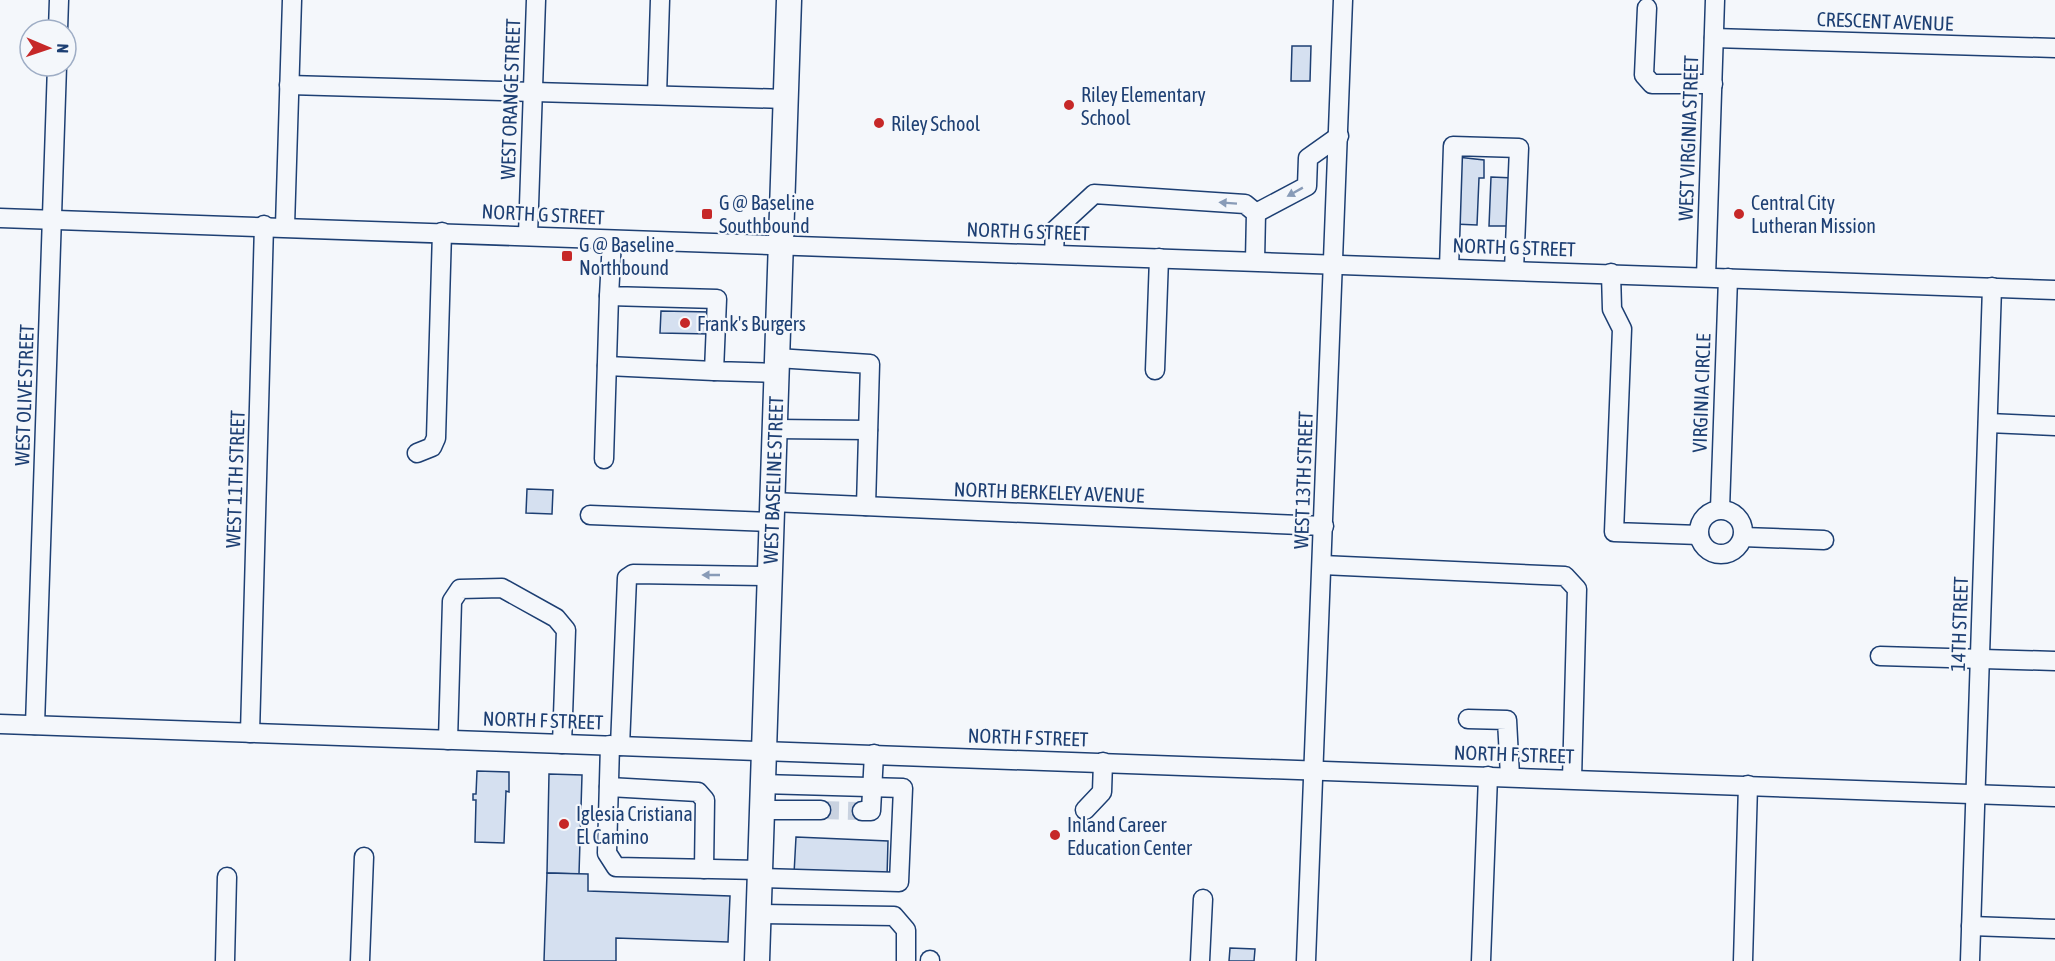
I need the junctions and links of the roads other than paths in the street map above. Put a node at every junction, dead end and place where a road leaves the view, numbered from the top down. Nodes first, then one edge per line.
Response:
1 (59, 0) edge
2 (292, 0) edge
3 (536, 0) edge
4 (660, 0) edge
5 (789, 0) edge
6 (1343, 0) edge
7 (1715, 0) edge
8 (1647, 8) dead end
9 (58, 18) edge
10 (1714, 38) junction
11 (2055, 48) edge
12 (57, 78) edge
13 (1713, 84) junction
14 (289, 85) junction
15 (533, 92) junction
16 (657, 95) junction
17 (786, 99) junction
18 (1339, 136) junction
19 (1256, 213) junction
20 (0, 218) edge
21 (53, 219) junction
22 (264, 225) junction
23 (285, 226) junction
24 (442, 232) junction
25 (528, 235) junction
26 (612, 240) junction
27 (781, 246) junction
28 (1054, 254) junction
29 (1160, 258) junction
30 (1255, 261) junction
31 (1335, 264) junction
32 (1449, 267) junction
33 (1514, 270) junction
34 (1611, 273) junction
35 (1706, 277) junction
36 (1728, 278) junction
37 (1992, 287) junction
38 (2055, 290) edge
39 (609, 296) junction
40 (607, 366) junction
41 (777, 366) junction
42 (1155, 370) dead end
43 (714, 371) junction
44 (1988, 423) junction
45 (2055, 426) edge
46 (776, 429) junction
47 (868, 430) junction
48 (417, 453) dead end
49 (604, 459) dead end
50 (866, 506) junction
51 (1720, 509) junction
52 (772, 512) junction
53 (590, 515) dead end
54 (1324, 526) junction
55 (1699, 535) junction
56 (1743, 537) junction
57 (1824, 540) dead end
58 (1323, 565) junction
59 (770, 576) junction
60 (1880, 656) dead end
61 (1981, 658) junction
62 (2055, 661) edge
63 (1468, 719) dead end
64 (0, 724) edge
65 (35, 725) junction
66 (250, 733) junction
67 (448, 740) junction
68 (562, 744) junction
69 (615, 746) junction
70 (763, 750) junction
71 (874, 754) junction
72 (1103, 762) junction
73 (1314, 769) junction
74 (1488, 776) junction
75 (1509, 776) junction
76 (1572, 779) junction
77 (762, 784) junction
78 (1748, 785) junction
79 (609, 787) junction
80 (873, 787) junction
81 (1977, 794) junction
82 (2055, 796) edge
83 (761, 810) junction
84 (821, 810) tunnel mouth
85 (1085, 810) dead end
86 (862, 811) dead end
87 (364, 857) dead end
88 (704, 869) junction
89 (759, 874) junction
90 (227, 877) dead end
91 (1203, 899) dead end
92 (758, 914) junction
93 (1971, 926) junction
94 (2055, 929) edge
95 (225, 961) edge
96 (360, 961) edge
97 (757, 961) edge
98 (906, 961) edge
99 (1200, 961) edge
100 (1306, 961) edge
101 (1481, 961) edge
102 (1743, 961) edge
103 (1970, 961) edge

1 - 9 street
2 - 14 street
3 - 15 street, WEST ORANGE STREET
4 - 16 street
5 - 17 main road, WEST BASELINE STREET
6 - 18 street, WEST 13TH STREET
7 - 10 street, WEST VIRGINIA STREET
8 - 13 street
10 - 11 street, CRESCENT AVENUE
10 - 13 street, WEST VIRGINIA STREET
12 - 21 street, WEST OLIVE STREET
13 - 35 street, WEST VIRGINIA STREET
14 - 15 street
14 - 23 street
15 - 16 street
15 - 25 street, WEST ORANGE STREET
16 - 17 street
17 - 27 main road, WEST BASELINE STREET
18 -> 19 street
18 - 31 street, WEST 13TH STREET
19 -> 28 street
19 - 30 street
20 - 21 street, NORTH G STREET
21 - 22 street, NORTH G STREET
21 - 65 street, WEST OLIVE STREET
22 - 23 street, NORTH G STREET
22 - 66 street, WEST 11TH STREET
23 - 24 street, NORTH G STREET
24 - 25 street, NORTH G STREET
24 - 48 street
25 - 26 street, NORTH G STREET
26 - 27 street, NORTH G STREET
26 - 39 street
27 - 28 street, NORTH G STREET
27 - 41 main road, WEST BASELINE STREET
28 - 29 street, NORTH G STREET
29 - 30 street, NORTH G STREET
29 - 42 street
30 - 31 street, NORTH G STREET
31 - 32 street, NORTH G STREET
31 - 54 street, WEST 13TH STREET
32 - 33 street, NORTH G STREET
32 - 33 street
33 - 34 street, NORTH G STREET
34 - 35 street, NORTH G STREET
34 - 55 street
35 - 36 street, NORTH G STREET
36 - 37 street, NORTH G STREET
36 - 51 street, VIRGINIA CIRCLE
37 - 38 street, NORTH G STREET
37 - 44 street, 14TH STREET
39 - 40 street
39 - 43 street
40 - 43 street
40 - 49 street
41 - 43 street
41 - 46 main road, WEST BASELINE STREET
41 - 47 street
44 - 45 street
44 - 61 street, 14TH STREET
46 - 47 street
46 - 52 main road, WEST BASELINE STREET
47 - 50 street
50 - 52 street, NORTH BERKELEY AVENUE
50 - 54 street, NORTH BERKELEY AVENUE
51 - 55 street
51 - 56 street
52 - 53 street, NORTH BERKELEY AVENUE
52 - 59 main road, WEST BASELINE STREET
54 - 58 street, WEST 13TH STREET
55 - 56 street
56 - 57 street
58 - 73 street, WEST 13TH STREET
58 - 76 street
59 -> 69 street
59 - 70 main road, WEST BASELINE STREET
60 - 61 street
61 - 62 street
61 - 81 street, 14TH STREET
63 - 75 street
64 - 65 street, NORTH F STREET
65 - 66 street, NORTH F STREET
66 - 67 street, NORTH F STREET
67 - 68 street, NORTH F STREET
67 - 68 street
68 - 69 street, NORTH F STREET
69 - 70 street, NORTH F STREET
69 - 79 street
70 - 71 street, NORTH F STREET
70 - 77 main road, WEST BASELINE STREET
71 - 72 street, NORTH F STREET
71 - 80 street
72 - 73 street, NORTH F STREET
72 - 85 street
73 - 74 street, NORTH F STREET
73 - 100 street, WEST 13TH STREET
74 - 75 street, NORTH F STREET
74 - 101 street
75 - 76 street, NORTH F STREET
76 - 78 street, NORTH F STREET
77 - 80 street
77 - 83 main road, WEST BASELINE STREET
78 - 81 street, NORTH F STREET
78 - 102 street
79 - 88 street
79 - 88 street
80 - 86 street
80 - 89 street
81 - 82 street, NORTH F STREET
81 - 93 street, 14TH STREET
83 - 84 street
83 - 89 main road, WEST BASELINE STREET
87 - 96 street
88 - 89 street
89 - 92 main road, WEST BASELINE STREET
90 - 95 street
91 - 99 street
92 - 97 main road, WEST BASELINE STREET
92 - 98 street
93 - 94 street
93 - 103 street, 14TH STREET

